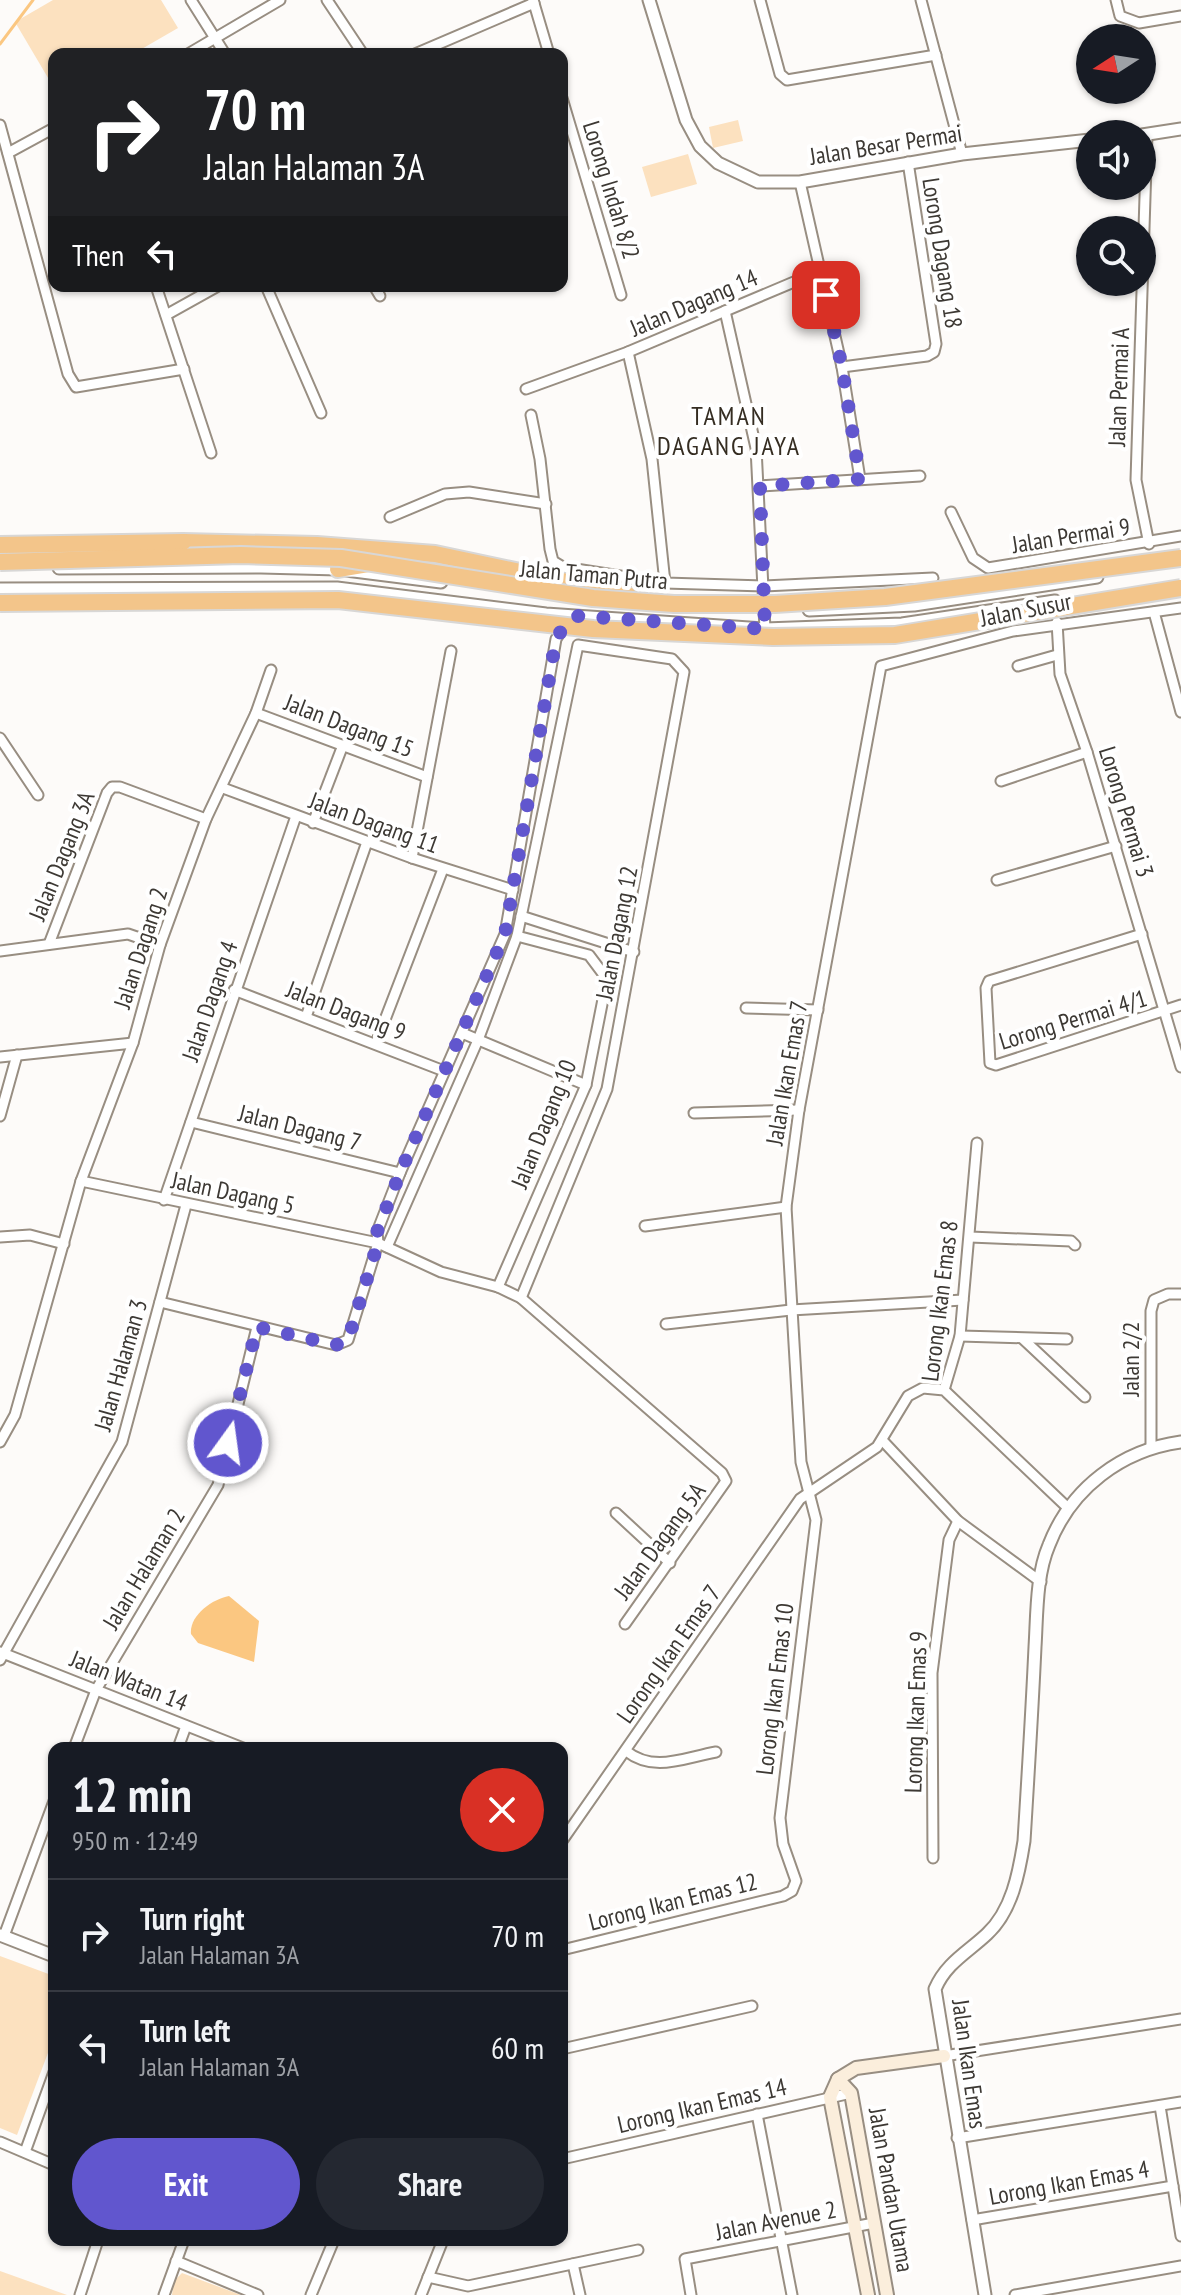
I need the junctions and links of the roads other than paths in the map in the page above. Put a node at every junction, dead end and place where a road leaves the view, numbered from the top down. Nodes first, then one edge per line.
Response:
1 (191, 0) edge
2 (280, 0) edge
3 (327, 0) edge
4 (649, 0) edge
5 (760, 0) edge
6 (921, 0) edge
7 (1116, 0) edge
8 (533, 2) edge
9 (1181, 16) edge
10 (216, 39) junction
11 (199, 48) edge
12 (221, 48) edge
13 (359, 48) edge
14 (429, 48) edge
15 (547, 48) edge
16 (936, 55) junction
17 (568, 118) edge
18 (0, 125) edge
19 (1181, 129) edge
20 (48, 131) edge
21 (1156, 132) edge
22 (1076, 142) edge
23 (8, 153) junction
24 (962, 154) junction
25 (908, 162) junction
26 (800, 182) junction
27 (1142, 200) edge
28 (820, 271) junction
29 (158, 292) edge
30 (207, 292) edge
31 (269, 292) edge
32 (378, 292) edge
33 (621, 295) dead end
34 (380, 296) dead end
35 (725, 311) junction
36 (166, 315) junction
37 (628, 352) junction
38 (842, 367) junction
39 (184, 369) junction
40 (526, 389) dead end
41 (321, 413) dead end
42 (531, 415) dead end
43 (211, 453) dead end
44 (920, 476) dead end
45 (860, 479) junction
46 (760, 486) junction
47 (546, 504) junction
48 (951, 512) dead end
49 (390, 517) dead end
50 (1181, 536) edge
51 (0, 542) edge
52 (1149, 544) junction
53 (1181, 561) edge
54 (0, 562) edge
55 (489, 566) junction
56 (0, 568) edge
57 (18, 568) junction
58 (338, 569) junction
59 (933, 578) dead end
60 (1181, 582) edge
61 (665, 583) junction
62 (764, 586) junction
63 (1181, 588) edge
64 (0, 589) edge
65 (0, 603) edge
66 (673, 605) junction
67 (1181, 608) edge
68 (764, 611) junction
69 (1154, 612) junction
70 (546, 614) junction
71 (577, 616) junction
72 (1057, 622) junction
73 (765, 629) junction
74 (556, 639) junction
75 (451, 651) dead end
76 (1057, 655) junction
77 (881, 666) joint
78 (1018, 666) dead end
79 (271, 670) dead end
80 (1181, 712) edge
81 (256, 713) junction
82 (0, 738) edge
83 (343, 745) junction
84 (1087, 752) junction
85 (427, 777) junction
86 (1001, 781) dead end
87 (223, 788) junction
88 (38, 795) dead end
89 (296, 816) junction
90 (206, 819) junction
91 (313, 823) junction
92 (367, 842) junction
93 (1116, 846) junction
94 (412, 858) junction
95 (443, 869) junction
96 (997, 880) dead end
97 (513, 890) junction
98 (521, 916) junction
99 (1142, 934) junction
100 (517, 936) junction
101 (49, 944) junction
102 (160, 945) junction
103 (0, 951) edge
104 (634, 952) junction
105 (234, 990) junction
106 (1181, 1005) edge
107 (746, 1008) dead end
108 (818, 1010) junction
109 (1164, 1013) junction
110 (306, 1017) junction
111 (462, 1033) junction
112 (478, 1040) junction
113 (133, 1043) junction
114 (376, 1043) junction
115 (17, 1055) junction
116 (0, 1057) edge
117 (1181, 1067) edge
118 (444, 1071) junction
119 (586, 1085) junction
120 (799, 1110) junction
121 (694, 1113) dead end
122 (0, 1116) edge
123 (191, 1122) junction
124 (977, 1143) dead end
125 (400, 1173) junction
126 (81, 1181) junction
127 (164, 1200) junction
128 (186, 1205) junction
129 (786, 1207) junction
130 (645, 1226) dead end
131 (0, 1237) edge
132 (970, 1237) junction
133 (64, 1244) junction
134 (383, 1245) junction
135 (1075, 1245) dead end
136 (498, 1287) junction
137 (1181, 1294) edge
138 (521, 1298) junction
139 (963, 1300) junction
140 (160, 1302) junction
141 (791, 1310) junction
142 (666, 1324) dead end
143 (257, 1327) junction
144 (960, 1336) junction
145 (1022, 1339) junction
146 (1067, 1339) dead end
147 (944, 1390) junction
148 (1085, 1397) dead end
149 (882, 1440) junction
150 (0, 1442) edge
151 (1181, 1442) edge
152 (1151, 1446) junction
153 (810, 1490) junction
154 (1068, 1508) junction
155 (616, 1513) dead end
156 (958, 1521) junction
157 (670, 1563) junction
158 (1041, 1582) junction
159 (625, 1624) dead end
160 (1, 1655) edge
161 (96, 1690) junction
162 (186, 1726) junction
163 (76, 1742) edge
164 (180, 1742) edge
165 (227, 1742) edge
166 (626, 1751) junction
167 (716, 1752) dead end
168 (48, 1816) edge
169 (568, 1833) edge
170 (933, 1858) dead end
171 (792, 1891) joint
172 (2, 1935) edge
173 (568, 1948) edge
174 (48, 1954) edge
175 (752, 2006) dead end
176 (1181, 2019) edge
177 (568, 2048) edge
178 (944, 2056) junction
179 (838, 2079) junction
180 (48, 2089) edge
181 (851, 2093) junction
182 (830, 2097) junction
183 (1181, 2102) edge
184 (1160, 2106) junction
185 (757, 2114) junction
186 (957, 2138) junction
187 (0, 2142) edge
188 (25, 2152) junction
189 (568, 2158) edge
190 (48, 2162) edge
191 (1173, 2186) junction
192 (972, 2220) junction
193 (874, 2223) junction
194 (854, 2227) junction
195 (1181, 2236) edge
196 (781, 2241) junction
197 (96, 2246) edge
198 (182, 2246) edge
199 (331, 2246) edge
200 (441, 2246) edge
201 (638, 2250) dead end
202 (176, 2261) junction
203 (573, 2264) junction
204 (1181, 2266) edge
205 (428, 2277) junction
206 (80, 2295) edge
207 (164, 2295) edge
208 (258, 2295) edge
209 (311, 2295) edge
210 (421, 2295) edge
211 (580, 2295) edge
212 (691, 2295) edge
213 (792, 2295) edge
214 (868, 2295) edge
215 (887, 2295) edge
216 (985, 2295) edge
217 (1015, 2295) edge

1 - 10 street
2 - 10 street
3 - 13 street
4 - 26 street, Jalan Besar Permai
5 - 16 street
6 - 16 street
7 - 9 street
8 - 14 street
8 - 15 street
10 - 11 street
10 - 12 street
16 - 24 street
17 - 33 street, Lorong Indah 8/2
18 - 23 street
19 - 21 street
20 - 23 street
22 - 24 street, Jalan Besar Permai
23 - 39 street
24 - 25 street, Jalan Besar Permai
25 - 26 street, Jalan Besar Permai
25 - 38 street, Lorong Dagang 18
26 - 28 street
27 - 52 street, Jalan Permai A
28 - 35 street, Jalan Dagang 14
28 - 38 street
29 - 36 street
30 - 36 street
31 - 41 street
32 - 34 street
35 - 37 street, Jalan Dagang 14
35 - 46 street
36 - 39 street
37 - 40 street, Jalan Dagang 14
37 - 61 street, Jalan Dagang 14
38 - 45 street
39 - 43 street
42 - 47 street
44 - 45 street
45 - 46 street
46 - 62 street
47 - 49 street
47 - 61 street
48 - 52 street, Jalan Permai 9
50 - 52 street, Jalan Permai 9
51 - 55 highway, bridge
51 - 57 street
53 - 54 highway, bridge
53 - 68 street, Jalan Taman Putra
55 - 58 highway
55 - 66 highway
56 - 57 street, Jalan Taman Putra
57 - 58 street, Jalan Taman Putra
58 - 66 street, Jalan Taman Putra
59 - 62 street
60 - 73 street, Jalan Taman Putra
61 - 62 street
62 - 68 street
63 - 65 highway, bridge
64 - 70 street, Jalan Taman Putra
66 - 68 street, Jalan Taman Putra
67 - 69 street, Jalan Susur
68 - 73 street
69 - 72 street, Jalan Susur
69 - 80 street
70 - 71 street, Jalan Taman Putra
70 - 74 street
71 - 73 street, Jalan Taman Putra
71 - 74 street
72 - 76 street, Lorong Permai 3
72 - 77 street, Jalan Susur
74 - 97 street
75 - 85 street
76 - 78 street
76 - 84 street, Lorong Permai 3
77 - 108 street, Jalan Ikan Emas 7
79 - 81 street, Jalan Dagang 2
81 - 83 street, Jalan Dagang 15
81 - 87 street, Jalan Dagang 2
82 - 88 street
83 - 85 street, Jalan Dagang 15
83 - 91 street
84 - 86 street
84 - 93 street, Lorong Permai 3
85 - 94 street
87 - 89 street, Jalan Dagang 11
87 - 90 street, Jalan Dagang 2
89 - 91 street, Jalan Dagang 11
89 - 105 street, Jalan Dagang 4
90 - 101 street, Jalan Dagang 3A
90 - 102 street, Jalan Dagang 2
91 - 92 street, Jalan Dagang 11
92 - 94 street, Jalan Dagang 11
92 - 110 street
93 - 96 street
93 - 99 street, Lorong Permai 3
94 - 95 street, Jalan Dagang 11
95 - 97 street, Jalan Dagang 11
95 - 114 street
97 - 111 street
98 - 100 street
98 - 104 street
98 - 104 street, Jalan Dagang 12
99 - 109 street, Lorong Permai 3
99 - 109 street, Lorong Permai 4/1
100 - 112 street
100 - 119 street, Jalan Dagang 10
101 - 102 street
101 - 103 street
102 - 113 street, Jalan Dagang 2
104 - 138 street, Jalan Dagang 12
105 - 110 street, Jalan Dagang 9
105 - 123 street, Jalan Dagang 4
106 - 109 street
107 - 108 street
108 - 120 street, Jalan Ikan Emas 7
109 - 117 street, Lorong Permai 3
110 - 114 street, Jalan Dagang 9
111 - 112 street
111 - 118 street
112 - 119 street
112 - 134 street
113 - 115 street
113 - 126 street, Jalan Dagang 2
114 - 118 street, Jalan Dagang 9
115 - 116 street
115 - 122 street
118 - 125 street
119 - 136 street, Jalan Dagang 10
120 - 121 street
120 - 129 street, Jalan Ikan Emas 7
123 - 125 street, Jalan Dagang 7
123 - 127 street, Jalan Dagang 4
124 - 132 street, Lorong Ikan Emas 8
125 - 134 street
126 - 127 street, Jalan Dagang 5
126 - 133 street, Jalan Dagang 2
127 - 128 street, Jalan Dagang 5
128 - 134 street, Jalan Dagang 5
128 - 140 street, Jalan Halaman 3
129 - 130 street
129 - 141 street, Jalan Ikan Emas 7
131 - 133 street
132 - 135 street
132 - 139 street, Lorong Ikan Emas 8
133 - 150 street, Jalan Dagang 2
134 - 136 street
134 - 143 street
136 - 138 street
137 - 152 street, Jalan 2/2
138 - 157 street, Jalan Dagang 5A
139 - 141 street
139 - 144 street, Lorong Ikan Emas 8
140 - 143 street
140 - 160 street, Jalan Halaman 3
141 - 142 street
141 - 153 street, Jalan Ikan Emas 7
143 - 161 street, Jalan Halaman 2
144 - 145 street
144 - 147 street, Lorong Ikan Emas 8
145 - 146 street
145 - 148 street
147 - 149 street
147 - 154 street, Lorong Ikan Emas 8
149 - 153 street
149 - 156 street
151 - 152 street
152 - 154 street, Jalan Ikan Emas
153 - 166 street, Lorong Ikan Emas 7
153 - 171 street, Lorong Ikan Emas 10
154 - 158 street, Jalan Ikan Emas
155 - 157 street
156 - 158 street
156 - 170 street, Lorong Ikan Emas 9
157 - 159 street, Jalan Dagang 5A
158 - 178 street, Jalan Ikan Emas
160 - 161 street, Jalan Watan 14
161 - 162 street, Jalan Watan 14
161 - 163 street, Jalan Halaman 2
162 - 164 street
162 - 165 street, Jalan Watan 14
166 - 167 street
166 - 169 street, Lorong Ikan Emas 7
168 - 172 street
171 - 173 street, Lorong Ikan Emas 12
172 - 174 street
175 - 177 street
176 - 178 street
178 - 179 main road
178 - 186 street, Jalan Ikan Emas
179 - 181 main road
179 - 182 main road
180 - 188 street
181 - 182 street, Lorong Ikan Emas 14
181 - 193 main road, Jalan Pandan Utama
182 - 185 street, Lorong Ikan Emas 14
182 - 194 main road, Jalan Pandan Utama
183 - 184 street
184 - 186 street
184 - 191 street, Lorong Ikan Emas 4
185 - 189 street, Lorong Ikan Emas 14
185 - 196 street
186 - 192 street, Jalan Ikan Emas
187 - 188 street
188 - 190 street
191 - 192 street, Lorong Ikan Emas 4
191 - 195 street, Lorong Ikan Emas 4
192 - 216 street, Jalan Ikan Emas
193 - 194 street, Jalan Avenue 2
193 - 215 main road, Jalan Pandan Utama
194 - 196 street, Jalan Avenue 2
194 - 214 main road, Jalan Pandan Utama
196 - 212 street, Jalan Avenue 2
196 - 213 street
197 - 206 street
198 - 202 street
199 - 209 street
200 - 205 street
201 - 203 street
202 - 207 street
202 - 208 street
203 - 205 street
203 - 211 street
204 - 217 street
205 - 210 street

